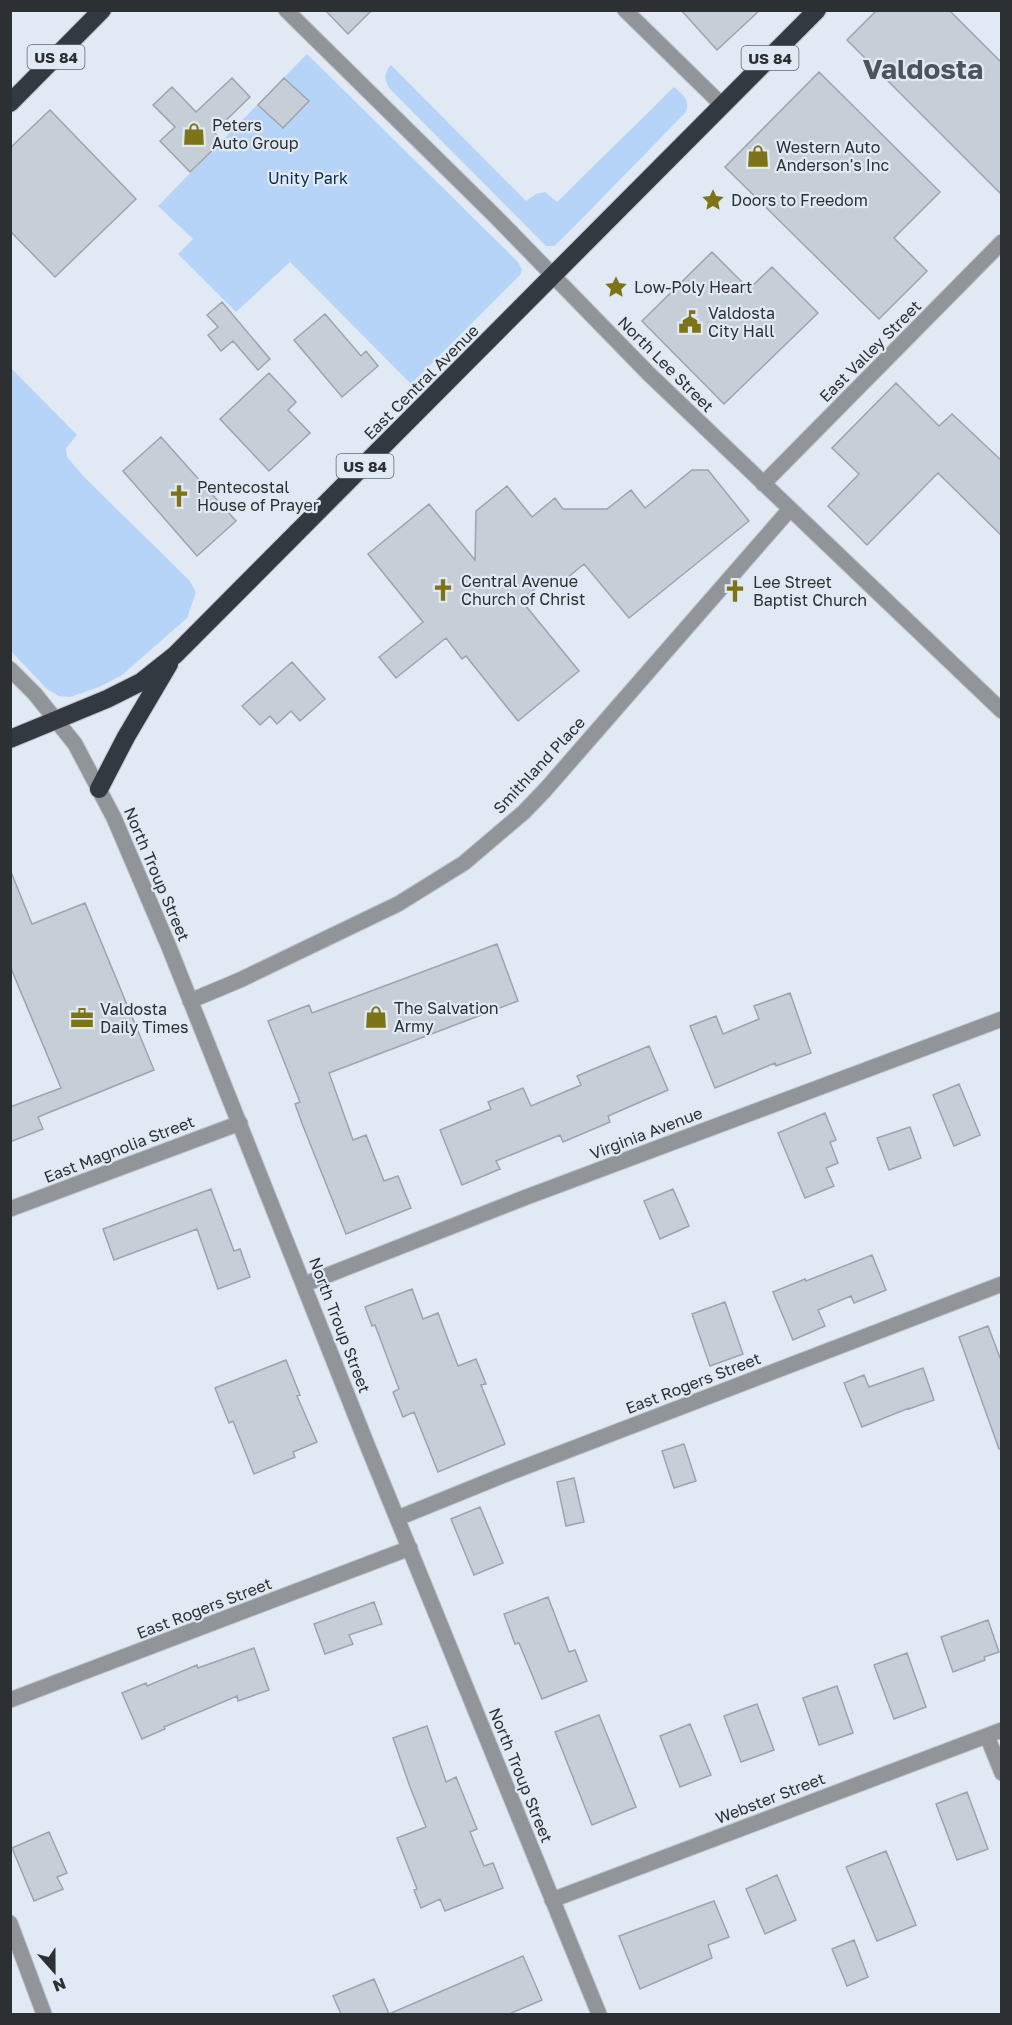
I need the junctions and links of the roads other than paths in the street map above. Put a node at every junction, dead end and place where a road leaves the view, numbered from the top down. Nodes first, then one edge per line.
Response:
1 (102, 10) edge
2 (285, 10) edge
3 (625, 10) edge
4 (817, 10) edge
5 (10, 103) edge
6 (722, 105) junction
7 (1002, 242) edge
8 (553, 276) junction
9 (763, 484) junction
10 (790, 509) junction
11 (175, 655) junction
12 (10, 669) edge
13 (1002, 711) edge
14 (56, 719) junction
15 (10, 739) edge
16 (99, 789) junction
17 (190, 1001) junction
18 (1002, 1019) edge
19 (240, 1123) junction
20 (10, 1209) edge
21 (305, 1284) junction
22 (1002, 1284) edge
23 (398, 1518) junction
24 (410, 1548) junction
25 (10, 1700) edge
26 (994, 1733) edge
27 (1002, 1773) edge
28 (552, 1900) junction
29 (10, 1923) edge
30 (44, 2014) edge
31 (599, 2014) edge

1 - 5 highway, US 84
2 - 8 street, North Lee Street
3 - 6 street
4 - 6 highway, US 84
6 - 8 highway, East Central Avenue / US 84
7 - 9 street, East Valley Street
8 - 9 street, North Lee Street
8 - 11 highway, East Central Avenue / US 84
9 - 10 street, North Lee Street
10 - 13 street, North Lee Street
10 - 17 street, Smithland Place
11 - 14 highway, East Central Avenue / US 84
11 - 16 highway
12 - 14 street, North Troup Street
14 - 15 highway, East Central Avenue / US 84
14 - 16 street, North Troup Street
16 - 17 street, North Troup Street
17 - 19 street, North Troup Street
18 - 21 street, Virginia Avenue
19 - 20 street, East Magnolia Street
19 - 21 street, North Troup Street
21 - 23 street, North Troup Street
22 - 23 street, East Rogers Street
23 - 24 street, North Troup Street
24 - 25 street, East Rogers Street
24 - 28 street, North Troup Street
26 - 27 street
26 - 28 street, Webster Street
28 - 31 street, North Troup Street
29 - 30 street

